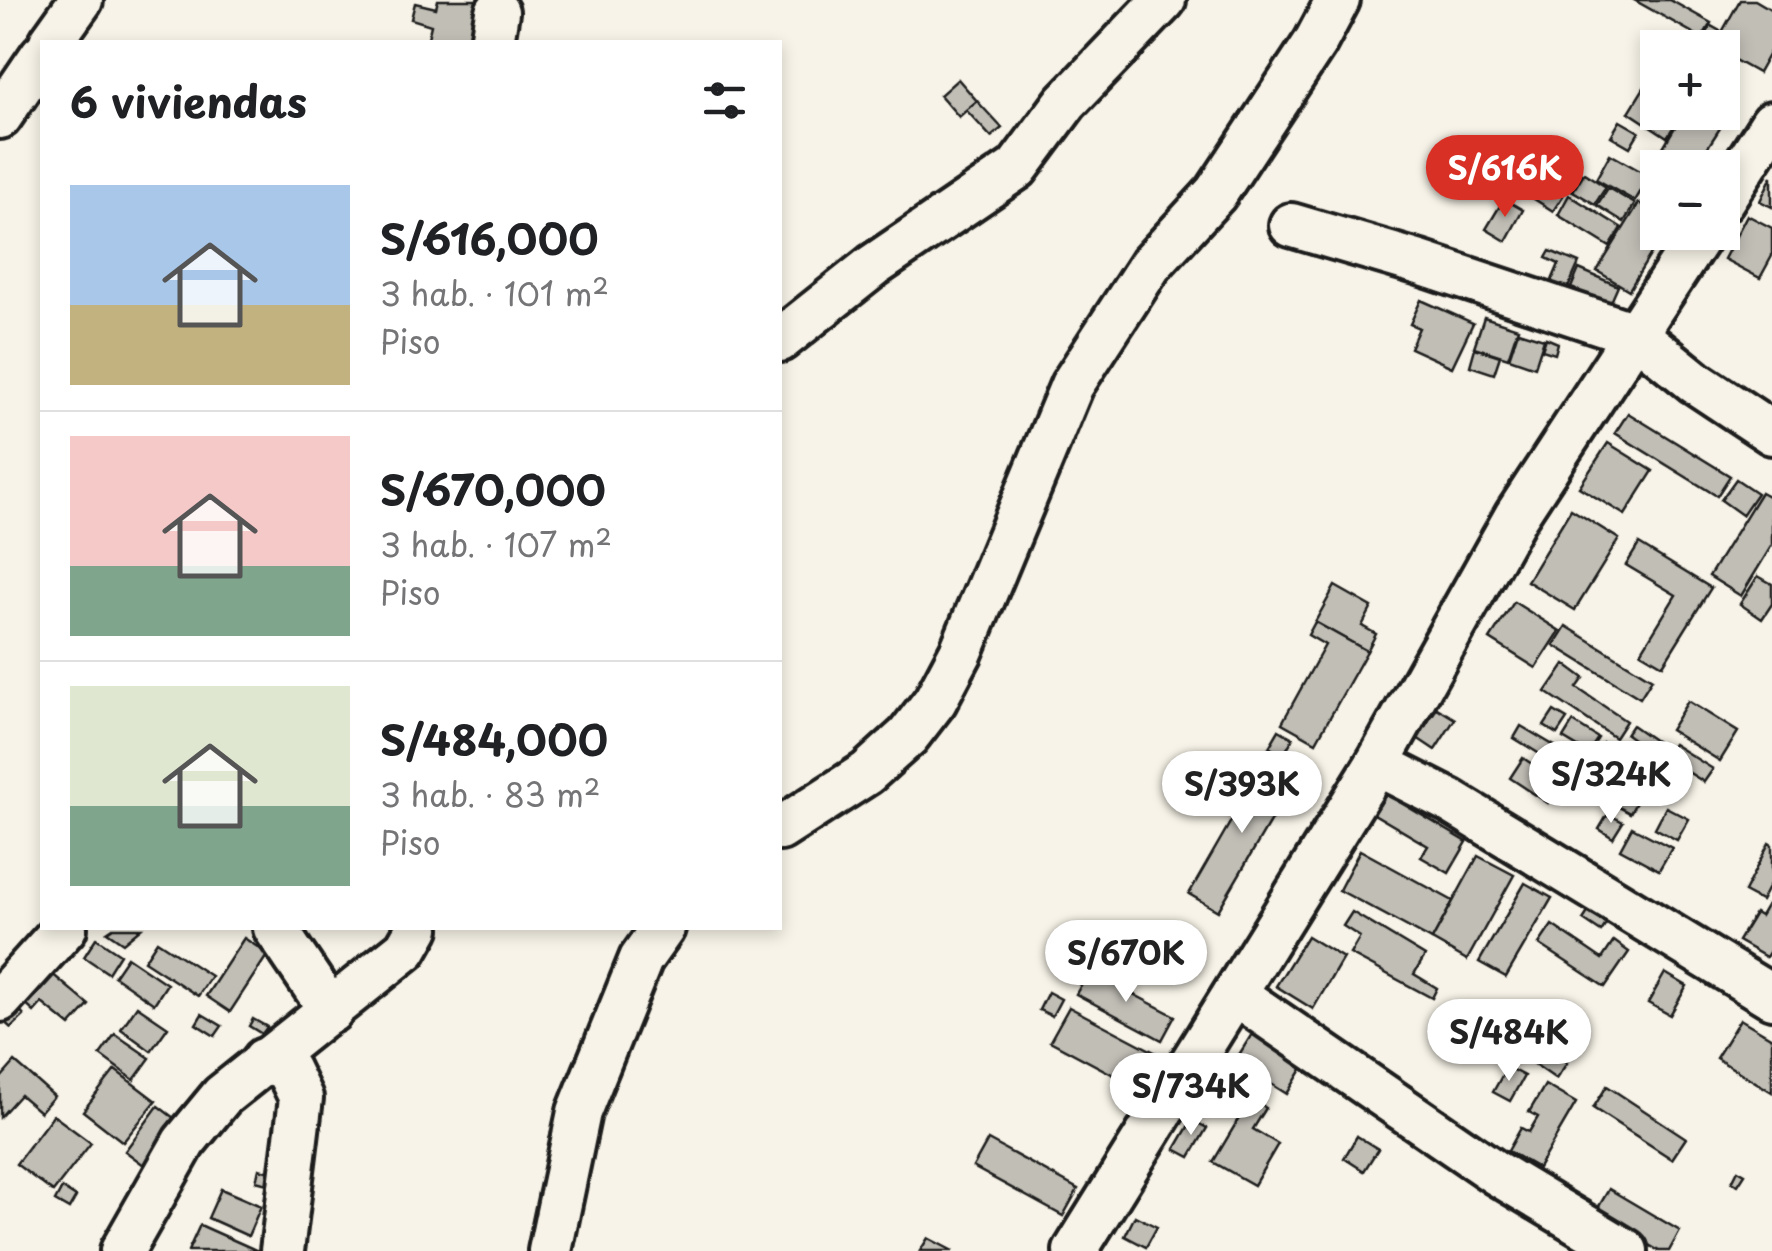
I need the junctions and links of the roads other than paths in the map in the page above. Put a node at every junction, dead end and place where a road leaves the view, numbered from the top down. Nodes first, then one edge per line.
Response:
1 (80, 0) edge
2 (1164, 0) edge
3 (1338, 0) edge
4 (52, 40) edge
5 (40, 58) edge
6 (0, 117) edge
7 (1772, 123) edge
8 (1740, 173) edge
9 (1291, 225) dead end
10 (1691, 250) edge
11 (1637, 335) junction
12 (782, 338) edge
13 (1772, 433) edge
14 (1377, 764) junction
15 (782, 827) edge
16 (63, 930) edge
17 (275, 930) edge
18 (417, 930) edge
19 (663, 930) edge
20 (1236, 994) junction
21 (1772, 996) edge
22 (0, 1000) edge
23 (332, 1011) junction
24 (264, 1060) junction
25 (122, 1251) edge
26 (282, 1251) edge
27 (550, 1251) edge
28 (1075, 1251) edge
29 (1626, 1251) edge

1 - 4 street
2 - 12 street
3 - 15 street
5 - 6 street
7 - 8 street
9 - 11 street
10 - 11 street
11 - 13 street
11 - 14 street
14 - 20 street
14 - 21 street
16 - 22 street
17 - 23 street
18 - 23 street
19 - 27 street
20 - 28 street
20 - 29 street
23 - 24 street
24 - 25 street
24 - 26 street

